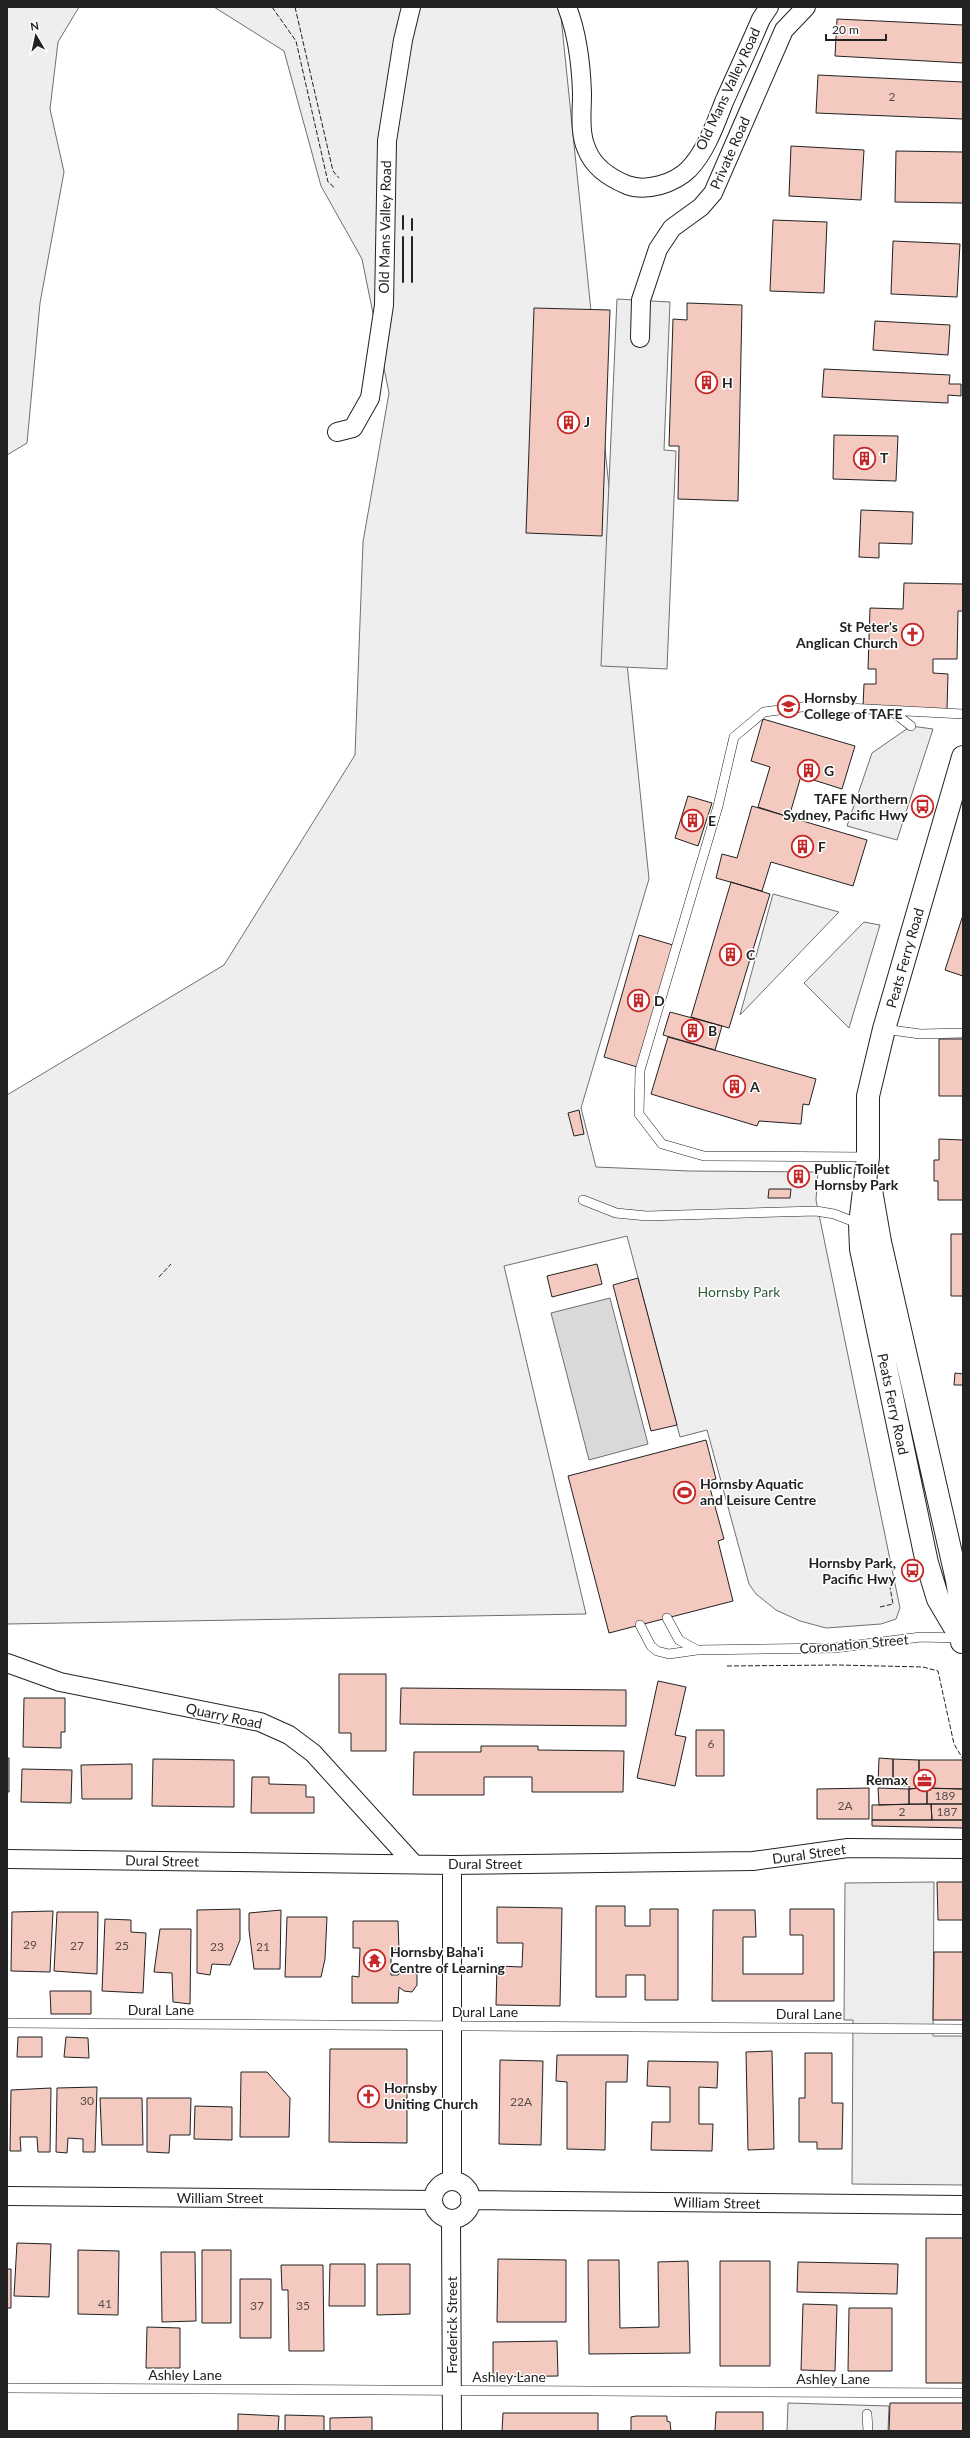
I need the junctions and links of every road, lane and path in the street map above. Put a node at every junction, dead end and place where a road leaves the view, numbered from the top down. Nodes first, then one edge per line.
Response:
1 (411, 7) edge
2 (567, 7) edge
3 (769, 7) edge
4 (806, 7) edge
5 (640, 338) dead end
6 (337, 432) dead end
7 (893, 712) junction
8 (963, 714) edge
9 (911, 726) dead end
10 (963, 757) edge
11 (884, 1029) junction
12 (963, 1034) edge
13 (867, 1160) junction
14 (583, 1200) dead end
15 (860, 1224) junction
16 (667, 1618) dead end
17 (640, 1625) dead end
18 (962, 1641) edge
19 (697, 1650) junction
20 (7, 1663) edge
21 (963, 1848) edge
22 (7, 1859) edge
23 (413, 1863) junction
24 (452, 1865) junction
25 (7, 2023) edge
26 (452, 2026) junction
27 (963, 2029) edge
28 (452, 2181) junction
29 (7, 2196) edge
30 (432, 2200) junction
31 (470, 2200) junction
32 (963, 2205) edge
33 (451, 2219) junction
34 (7, 2388) edge
35 (963, 2388) edge
36 (452, 2390) junction
37 (907, 2393) junction
38 (963, 2393) edge
39 (868, 2414) dead end
40 (452, 2431) edge
41 (868, 2431) edge

1 - 6 street, Old Mans Valley Road
2 - 3 street, Old Mans Valley Road
4 - 5 street, Private Road
7 - 8 lane
7 - 9 lane
7 - 13 lane
10 - 11 main road, Peats Ferry Road
11 - 12 lane
11 - 13 main road, Peats Ferry Road
13 - 15 main road, Peats Ferry Road
13 - 18 main road, Peats Ferry Road
14 - 15 lane
15 - 18 main road, Peats Ferry Road
16 - 19 lane, Coronation Street
17 - 19 lane, Coronation Street
18 - 19 lane, Coronation Street
20 - 23 street, Quarry Road
21 - 24 street, Dural Street
22 - 23 street, Dural Street
23 - 24 street, Dural Street
24 - 26 street
25 - 26 lane, Dural Lane
26 - 27 lane, Dural Lane
26 - 28 street
28 - 30 street
28 - 31 street
29 - 30 street, William Street
30 - 33 street
31 - 32 street, William Street
31 - 33 street
33 - 36 street, Frederick Street
34 - 36 lane, Ashley Lane
35 - 37 lane
36 - 37 lane, Ashley Lane
36 - 40 street, Frederick Street
37 - 38 lane, Ashley Lane
39 - 41 lane

